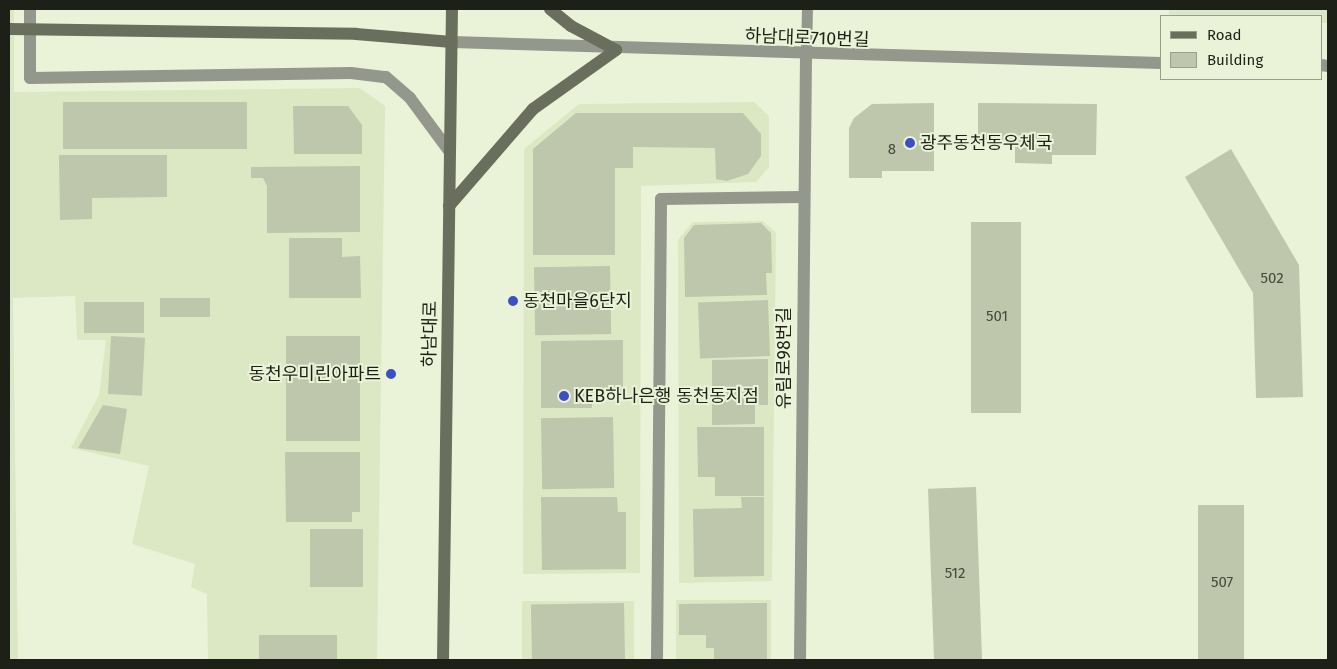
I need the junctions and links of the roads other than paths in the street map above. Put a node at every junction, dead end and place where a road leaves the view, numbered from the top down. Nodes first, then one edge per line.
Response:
1 (30, 9) edge
2 (452, 9) edge
3 (550, 9) edge
4 (807, 9) edge
5 (9, 29) edge
6 (452, 42) junction
7 (616, 50) junction
8 (806, 55) junction
9 (1160, 63) edge
10 (450, 152) junction
11 (802, 197) junction
12 (449, 206) junction
13 (443, 660) edge
14 (657, 660) edge
15 (800, 660) edge

1 - 10 street
2 - 6 main road, 하남대로
3 - 7 main road
4 - 8 lane
5 - 6 main road, bridge
6 - 7 street, 하남대로710번길
6 - 10 main road, 하남대로
7 - 8 street, 하남대로710번길
7 - 12 main road
8 - 9 street, 하남대로710번길
8 - 11 street, 유림로98번길
10 - 12 main road, 하남대로
11 - 14 street
11 - 15 street, 유림로98번길
12 - 13 main road, 하남대로

